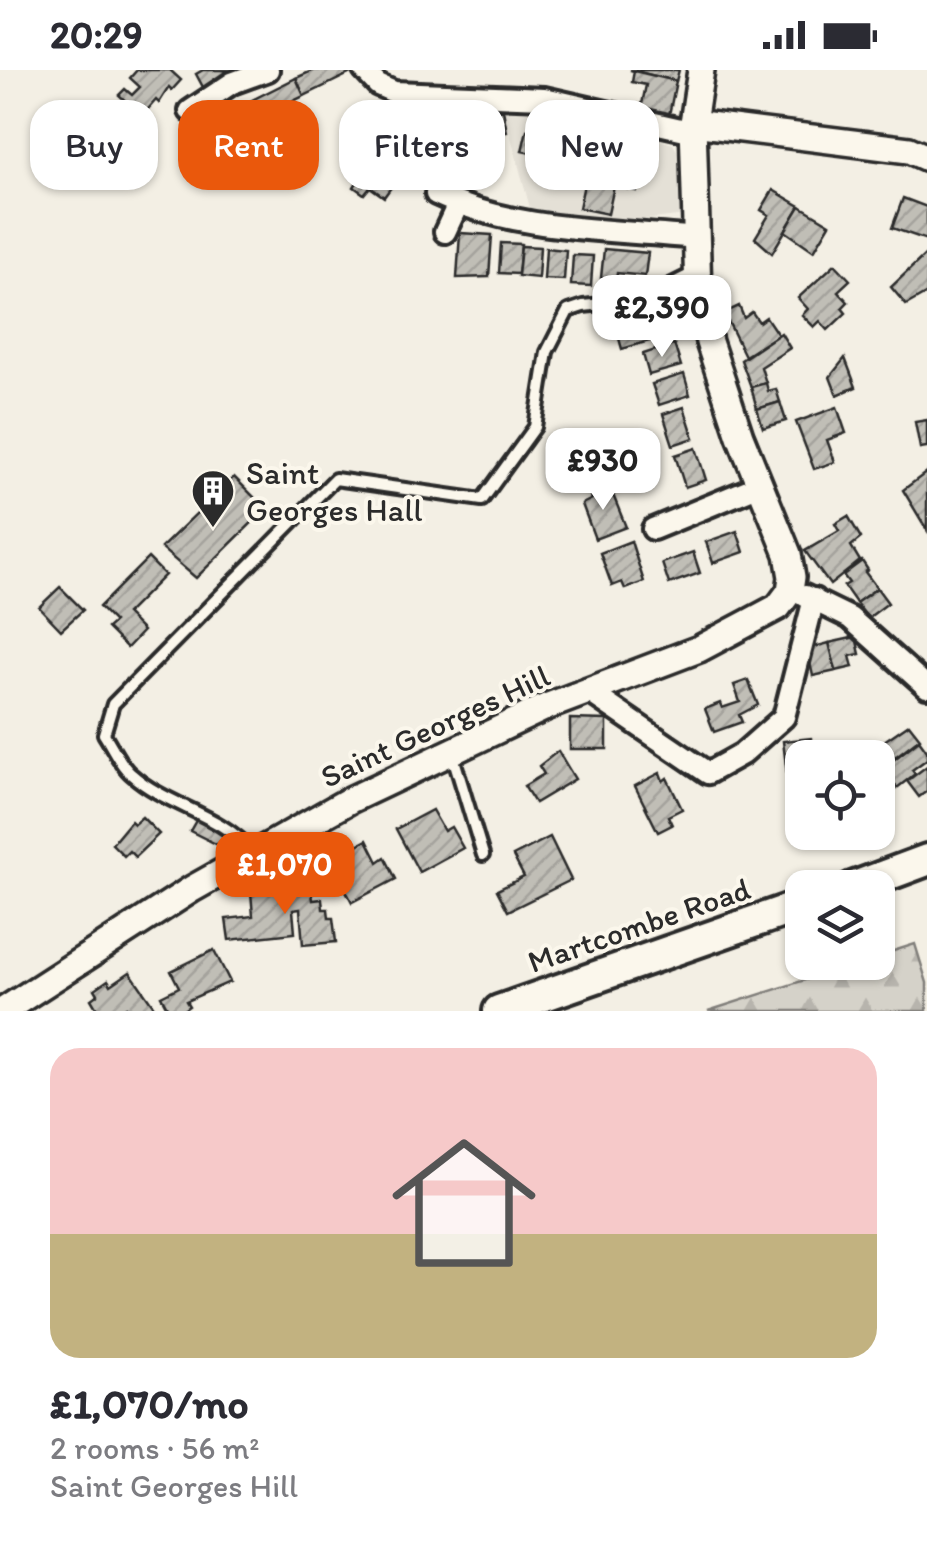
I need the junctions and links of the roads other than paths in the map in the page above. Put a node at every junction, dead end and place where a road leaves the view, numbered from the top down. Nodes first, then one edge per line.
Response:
1 (268, 70) edge
2 (364, 70) edge
3 (701, 70) edge
4 (206, 100) edge
5 (694, 127) junction
6 (927, 158) edge
7 (436, 194) dead end
8 (458, 204) junction
9 (445, 232) dead end
10 (695, 238) junction
11 (697, 271) junction
12 (760, 485) junction
13 (660, 519) dead end
14 (802, 595) junction
15 (927, 687) edge
16 (588, 691) junction
17 (451, 752) junction
18 (254, 853) junction
19 (483, 855) dead end
20 (927, 860) edge
21 (895, 872) edge
22 (785, 911) edge
23 (3, 1011) edge
24 (499, 1011) edge

1 - 4 street
2 - 5 street
3 - 5 street, Saint Georges Hill
5 - 6 street
5 - 10 street, Saint Georges Hill
7 - 8 street
8 - 9 street
8 - 10 street
10 - 11 street, Saint Georges Hill
11 - 12 street, Saint Georges Hill
11 - 18 lane
12 - 13 street
12 - 14 street, Saint Georges Hill
14 - 15 street
14 - 16 street, Saint Georges Hill
14 - 16 street, Saint Georges Hill
16 - 17 street, Saint Georges Hill
17 - 18 street, Saint Georges Hill
17 - 19 lane
18 - 23 street, Saint Georges Hill
20 - 21 main road
22 - 24 main road, Martcombe Road

